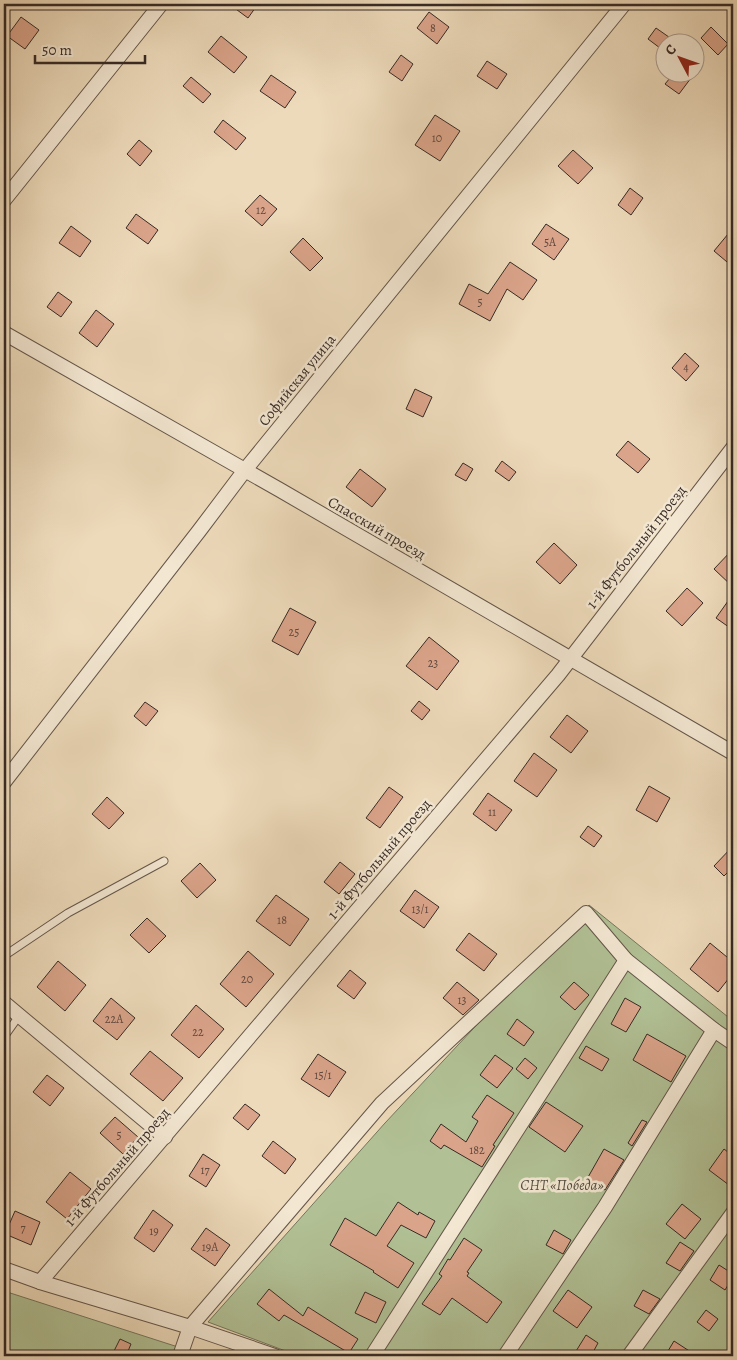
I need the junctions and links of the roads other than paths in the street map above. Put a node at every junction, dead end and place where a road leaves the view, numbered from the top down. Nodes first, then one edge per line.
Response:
1 (161, 4) edge
2 (624, 4) edge
3 (4, 200) edge
4 (4, 333) edge
5 (733, 448) edge
6 (245, 470) junction
7 (571, 658) junction
8 (733, 753) edge
9 (4, 782) edge
10 (164, 861) dead end
11 (4, 956) edge
12 (626, 960) junction
13 (4, 1003) edge
14 (19, 1016) junction
15 (714, 1030) junction
16 (4, 1037) edge
17 (733, 1042) edge
18 (164, 1137) junction
19 (733, 1213) edge
20 (4, 1269) edge
21 (40, 1282) junction
22 (190, 1327) junction
23 (180, 1356) edge
24 (275, 1356) edge
25 (372, 1356) edge
26 (505, 1356) edge
27 (629, 1356) edge

1 - 3 street
2 - 6 street, Софийская улица
4 - 6 street, Спасский проезд
5 - 7 street, 1-й Футбольный проезд
6 - 7 street, Спасский проезд
6 - 9 street, Софийская улица
7 - 8 street, Спасский проезд
7 - 18 street, 1-й Футбольный проезд
10 - 11 lane
12 - 15 street
12 - 22 street
12 - 25 street
13 - 14 street
14 - 16 lane
14 - 18 street
15 - 17 street
15 - 26 street
18 - 21 street, 1-й Футбольный проезд
19 - 27 street
20 - 21 street
21 - 22 street
22 - 23 street
22 - 24 street

